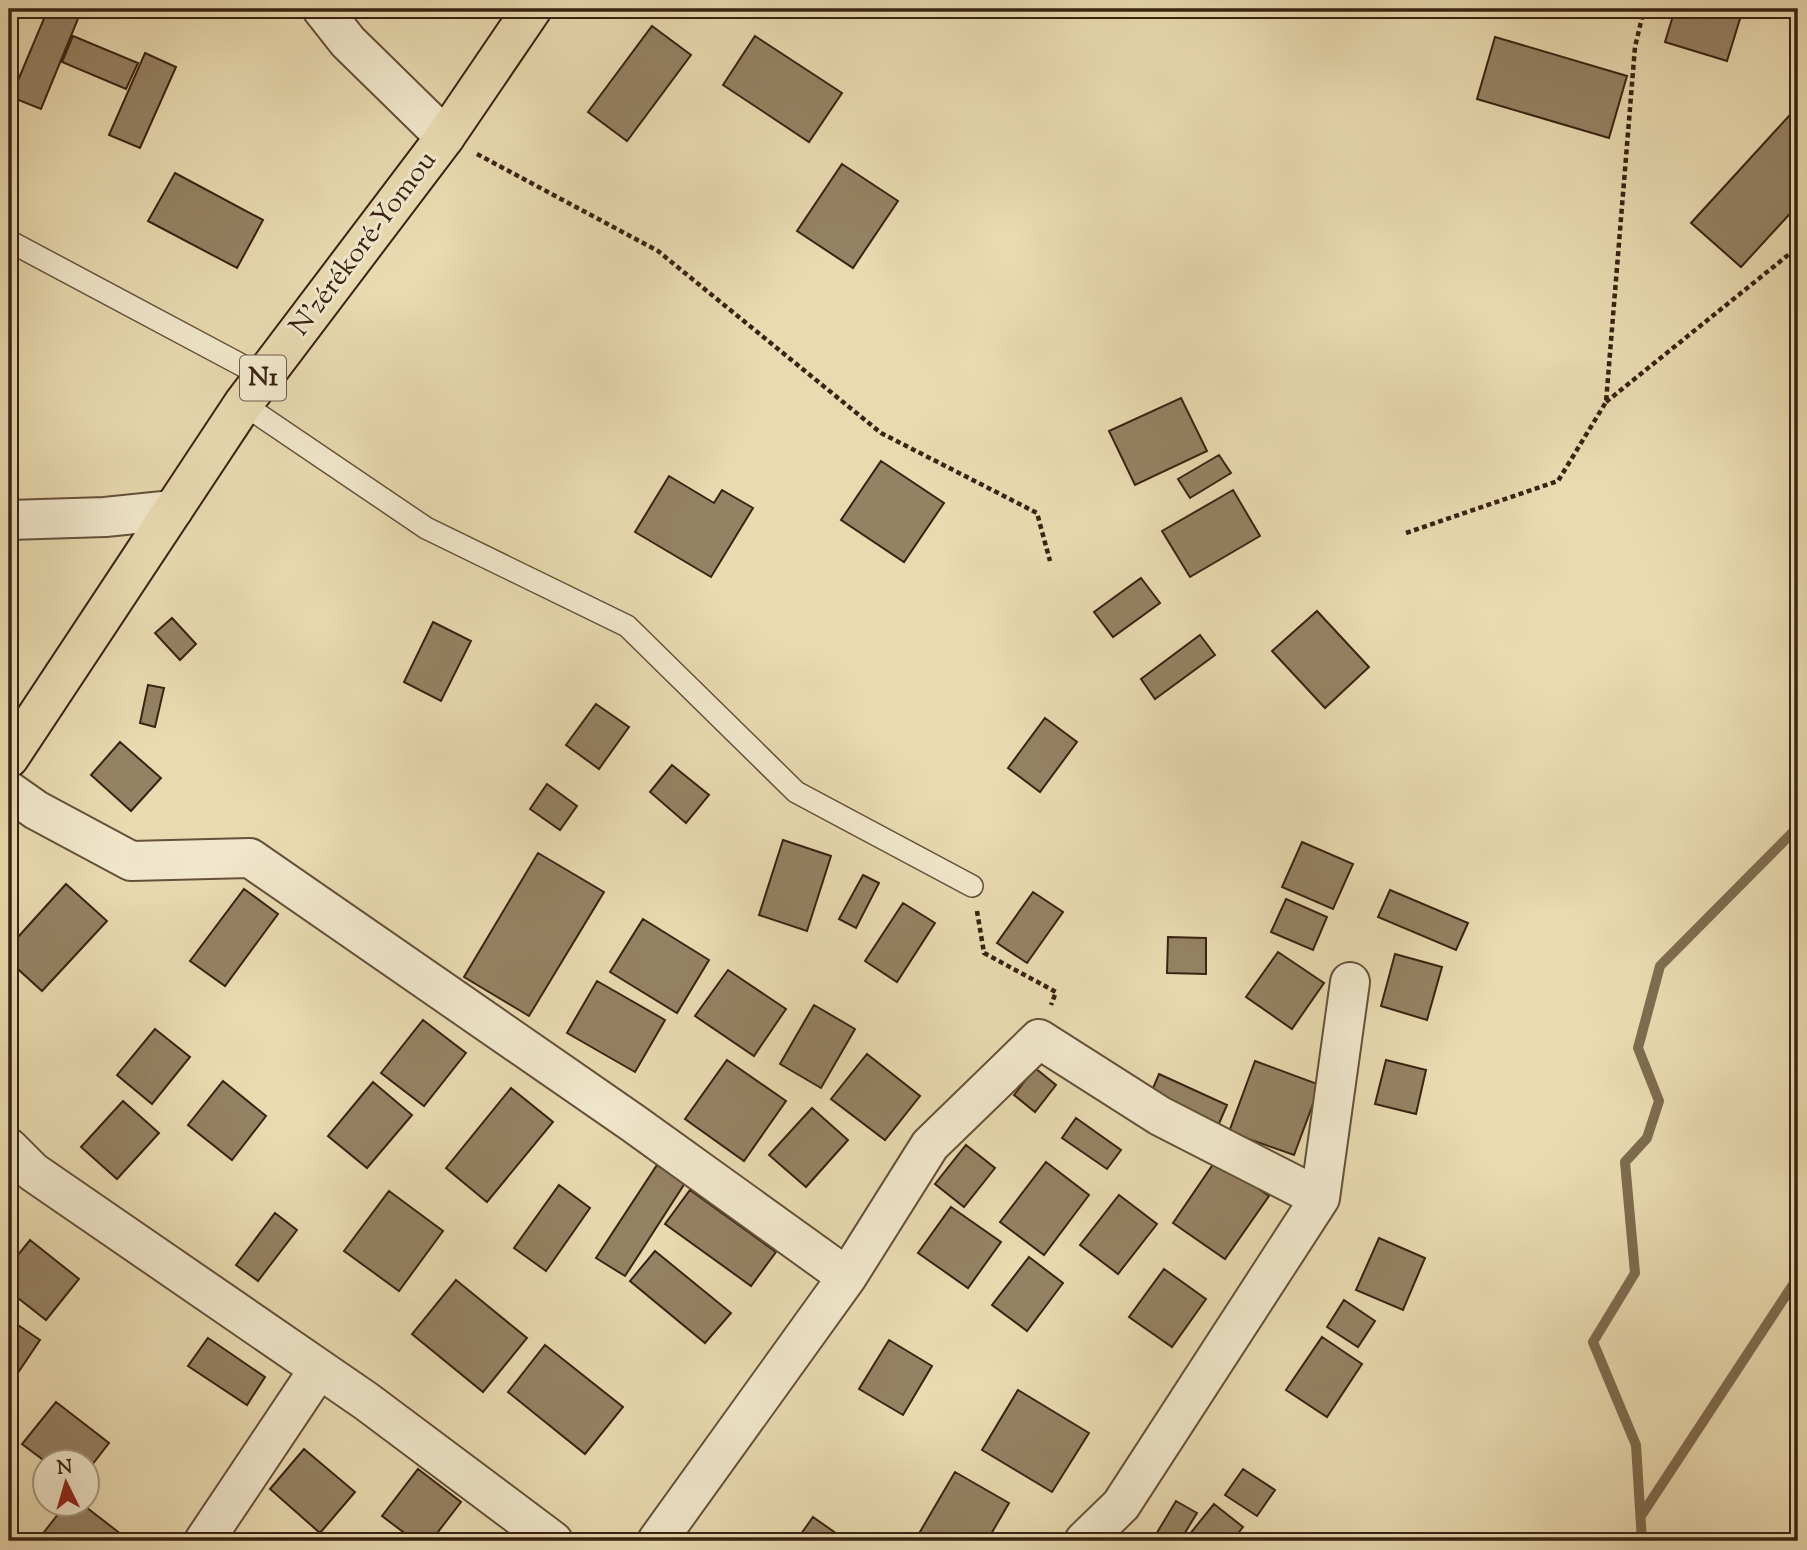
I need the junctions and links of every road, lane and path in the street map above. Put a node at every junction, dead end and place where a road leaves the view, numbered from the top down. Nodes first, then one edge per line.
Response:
1 (322, 9) edge
2 (532, 9) edge
3 (1644, 9) edge
4 (445, 137) junction
5 (9, 241) edge
6 (1798, 247) edge
7 (253, 391) junction
8 (1606, 402) junction
9 (173, 510) junction
10 (9, 520) edge
11 (1406, 533) dead end
12 (1050, 561) dead end
13 (9, 758) edge
14 (9, 791) edge
15 (972, 886) joint
16 (1350, 982) dead end
17 (1039, 1039) junction
18 (9, 1148) edge
19 (1320, 1198) junction
20 (847, 1277) junction
21 (319, 1369) junction
22 (204, 1541) edge
23 (553, 1541) edge
24 (657, 1541) edge
25 (1084, 1541) edge

1 - 4 street
2 - 4 highway, N'zérékoré-Yomou / N1
3 - 8 path
4 - 7 highway, N'zérékoré-Yomou / N1
4 - 12 path
5 - 7 lane
6 - 8 path
7 - 9 highway, N'zérékoré-Yomou / N1
7 - 15 lane
8 - 11 path
9 - 10 street
9 - 13 highway, N'zérékoré-Yomou / N1
14 - 20 street
15 - 17 path
16 - 19 street
17 - 19 street
17 - 20 street
18 - 21 street
19 - 25 street
20 - 24 street
21 - 22 street
21 - 23 street

